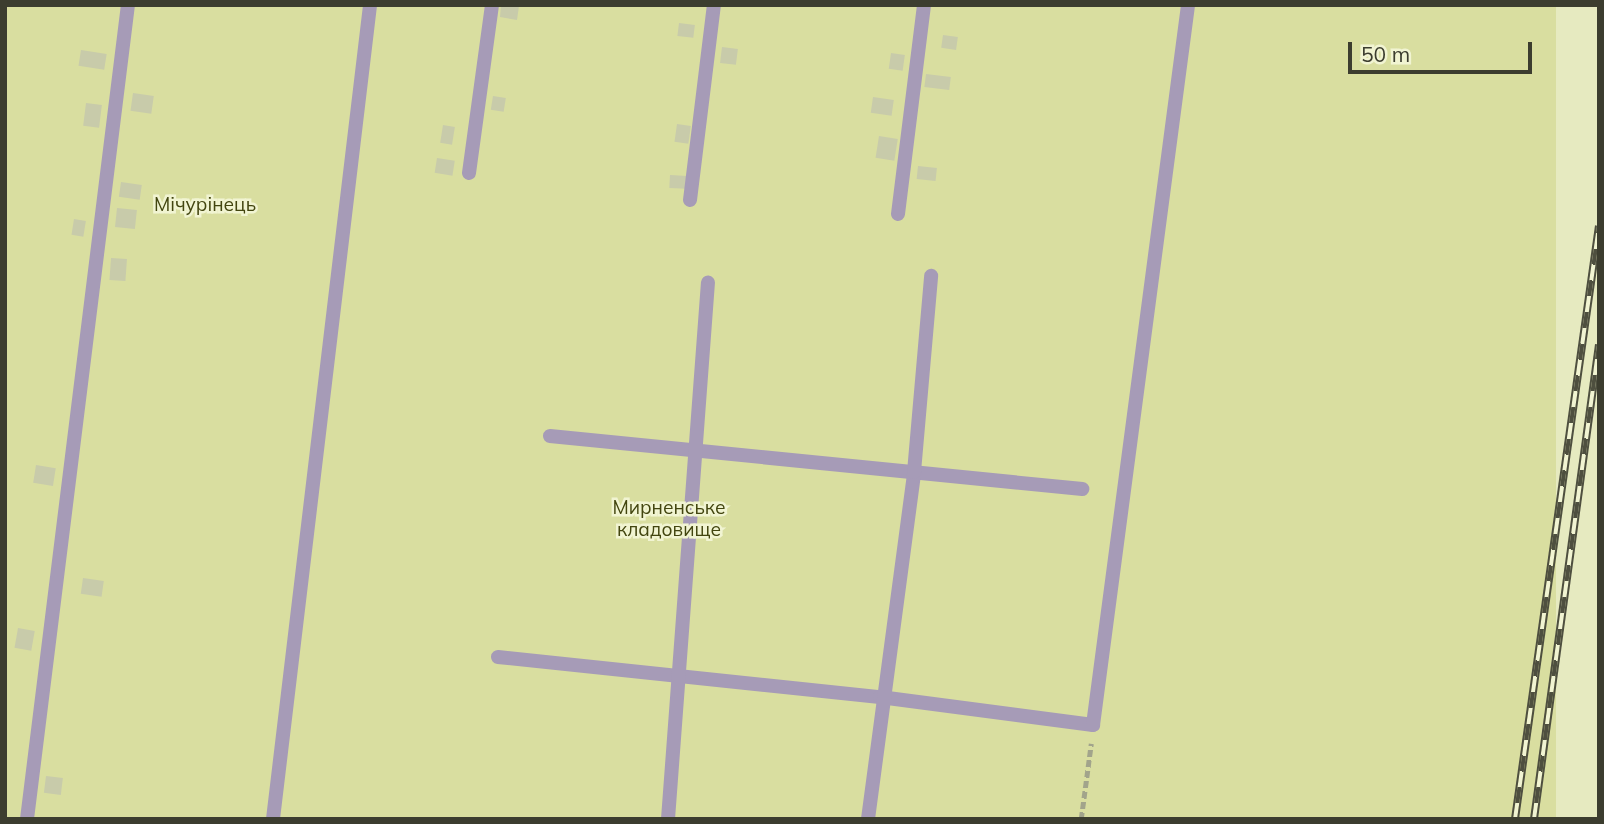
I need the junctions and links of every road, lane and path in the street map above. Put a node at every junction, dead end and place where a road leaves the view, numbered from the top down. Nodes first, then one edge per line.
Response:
1 (128, 5) edge
2 (370, 5) edge
3 (492, 5) edge
4 (714, 5) edge
5 (924, 5) edge
6 (1188, 5) edge
7 (468, 173) dead end
8 (690, 201) dead end
9 (898, 214) dead end
10 (931, 276) dead end
11 (708, 282) dead end
12 (550, 436) dead end
13 (693, 450) junction
14 (914, 472) junction
15 (1082, 489) dead end
16 (498, 657) dead end
17 (681, 676) junction
18 (880, 697) junction
19 (1093, 725) junction
20 (27, 819) edge
21 (273, 819) edge
22 (668, 819) edge
23 (867, 819) edge
24 (1081, 819) edge

1 - 20 lane
2 - 21 lane
3 - 7 lane
4 - 8 lane
5 - 9 lane
6 - 19 lane
10 - 14 lane
11 - 13 lane
12 - 13 lane
13 - 14 lane
13 - 17 lane
14 - 15 lane
14 - 18 lane
16 - 17 lane
17 - 18 lane
17 - 22 lane
18 - 19 lane
18 - 23 lane
19 - 24 path

